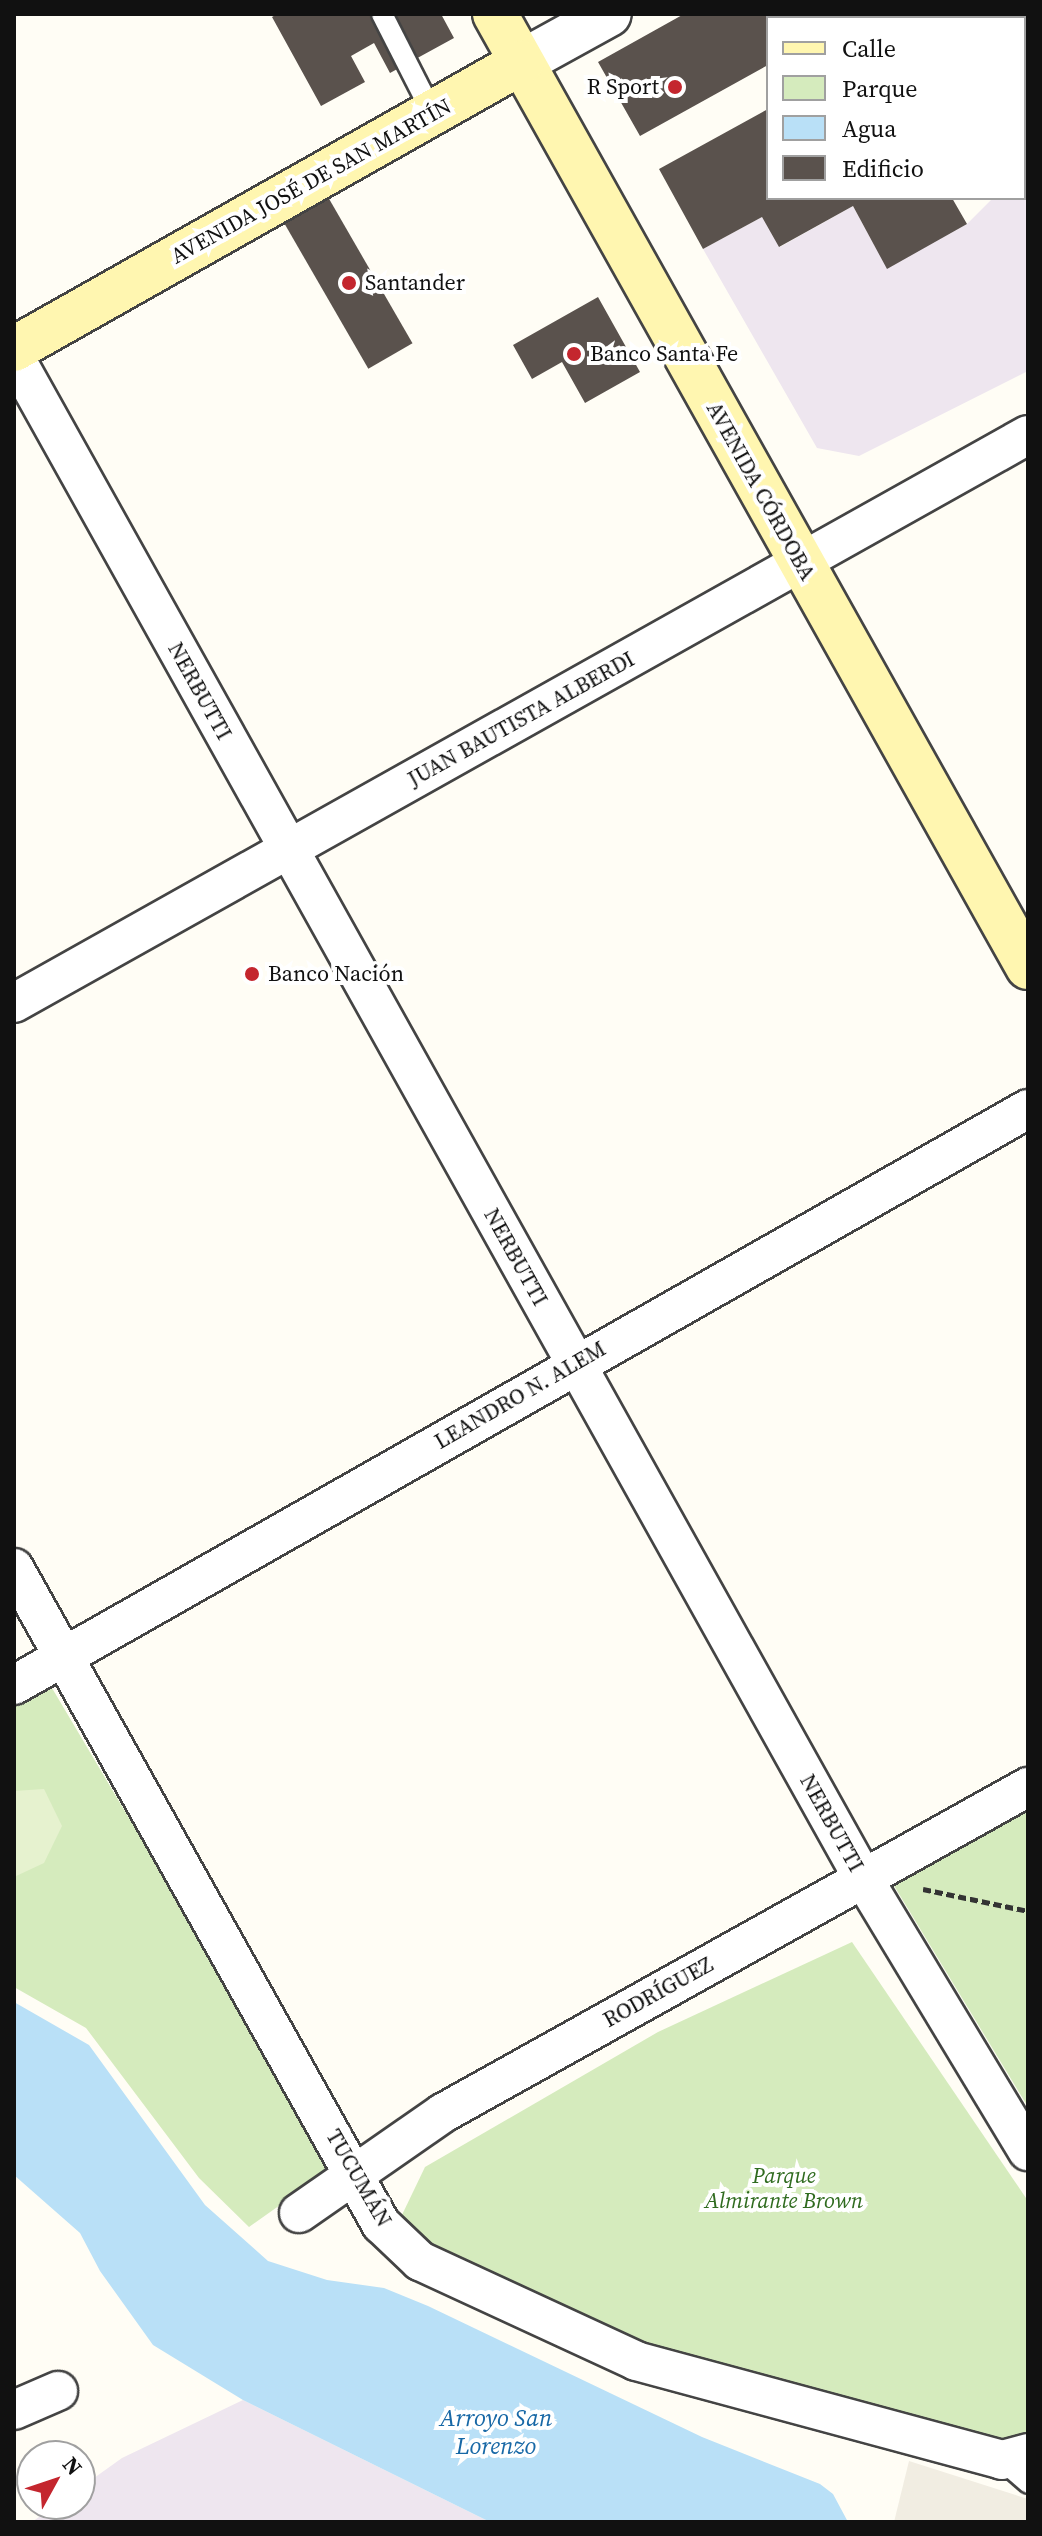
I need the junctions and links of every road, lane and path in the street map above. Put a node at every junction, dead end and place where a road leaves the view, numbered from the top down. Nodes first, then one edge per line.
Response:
1 (382, 14) edge
2 (495, 14) edge
3 (609, 14) edge
4 (522, 62) junction
5 (432, 112) junction
6 (14, 349) edge
7 (14, 356) edge
8 (1028, 435) edge
9 (802, 563) junction
10 (288, 848) junction
11 (1028, 967) edge
12 (14, 1003) edge
13 (1028, 1109) edge
14 (575, 1363) junction
15 (14, 1568) edge
16 (63, 1656) junction
17 (14, 1685) edge
18 (1028, 1787) edge
19 (863, 1878) junction
20 (1028, 1911) edge
21 (1028, 2151) edge
22 (354, 2171) junction
23 (299, 2213) dead end
24 (58, 2391) dead end
25 (14, 2410) edge
26 (1019, 2465) edge

1 - 5 lane
2 - 4 main road, AVENIDA CÓRDOBA
3 - 4 street, AVENIDA JOSÉ DE SAN MARTÍN
4 - 5 main road, AVENIDA JOSÉ DE SAN MARTÍN
4 - 9 main road, AVENIDA CÓRDOBA
5 - 6 main road, AVENIDA JOSÉ DE SAN MARTÍN
7 - 10 street, NERBUTTI
8 - 9 street, JUAN BAUTISTA ALBERDI
9 - 10 street, JUAN BAUTISTA ALBERDI
9 - 11 main road, AVENIDA CÓRDOBA
10 - 12 street, JUAN BAUTISTA ALBERDI
10 - 14 street, NERBUTTI
13 - 14 street, LEANDRO N. ALEM
14 - 16 street, LEANDRO N. ALEM
14 - 19 street, NERBUTTI
15 - 16 street, TUCUMÁN
16 - 17 street, LEANDRO N. ALEM
16 - 22 street, TUCUMÁN
18 - 19 street, RODRÍGUEZ
19 - 20 path
19 - 21 street, NERBUTTI
19 - 22 street, RODRÍGUEZ
22 - 23 street, RODRÍGUEZ
22 - 26 street, TUCUMÁN
24 - 25 street

